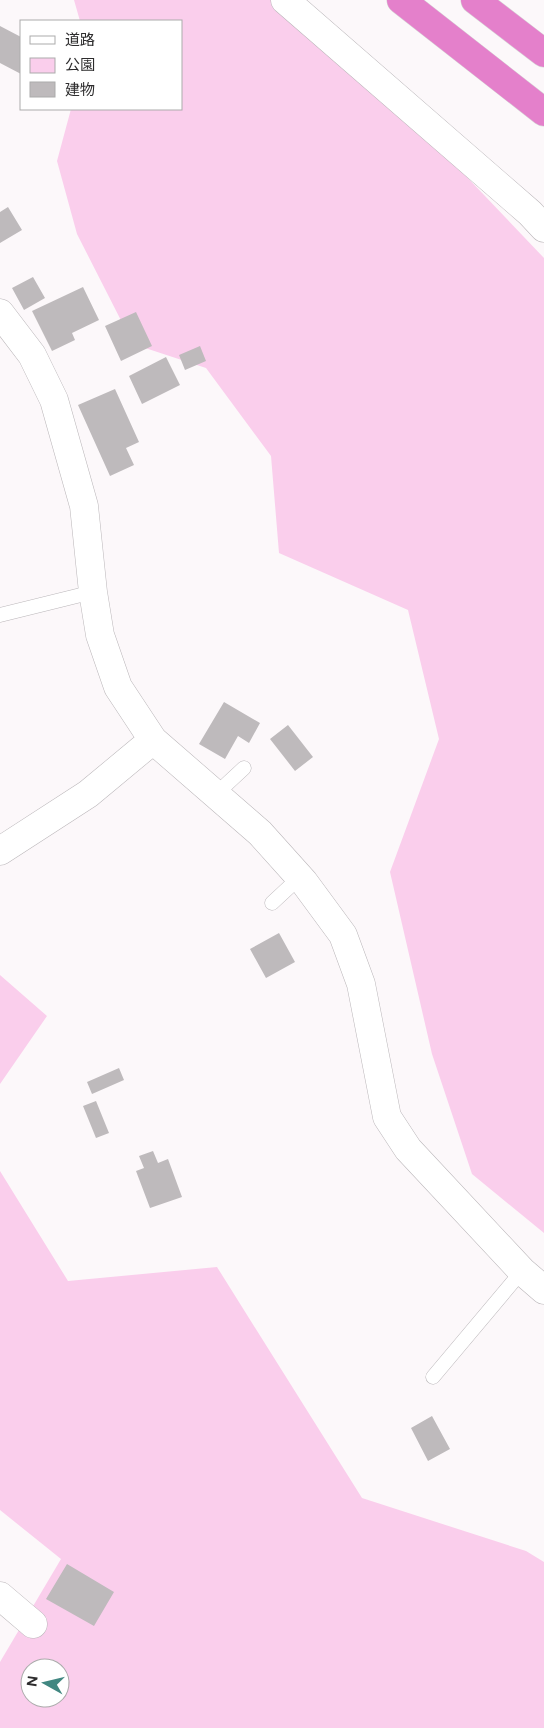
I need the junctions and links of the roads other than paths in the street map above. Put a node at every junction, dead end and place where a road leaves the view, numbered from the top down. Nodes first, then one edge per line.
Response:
1 (286, 0) edge
2 (400, 0) edge
3 (475, 0) edge
4 (544, 53) edge
5 (544, 112) edge
6 (544, 228) edge
7 (0, 313) edge
8 (93, 592) junction
9 (0, 615) edge
10 (153, 740) junction
11 (244, 768) dead end
12 (216, 794) junction
13 (0, 851) edge
14 (300, 877) junction
15 (272, 903) dead end
16 (522, 1271) junction
17 (544, 1290) edge
18 (433, 1378) dead end
19 (0, 1596) edge
20 (33, 1624) dead end

1 - 6 street
2 - 5 highway
3 - 4 highway
7 - 8 street
8 - 9 lane
8 - 10 street
10 - 12 street
10 - 13 street
11 - 12 lane
12 - 14 street
14 - 15 lane
14 - 16 street
16 - 17 street
16 - 18 lane
19 - 20 street

